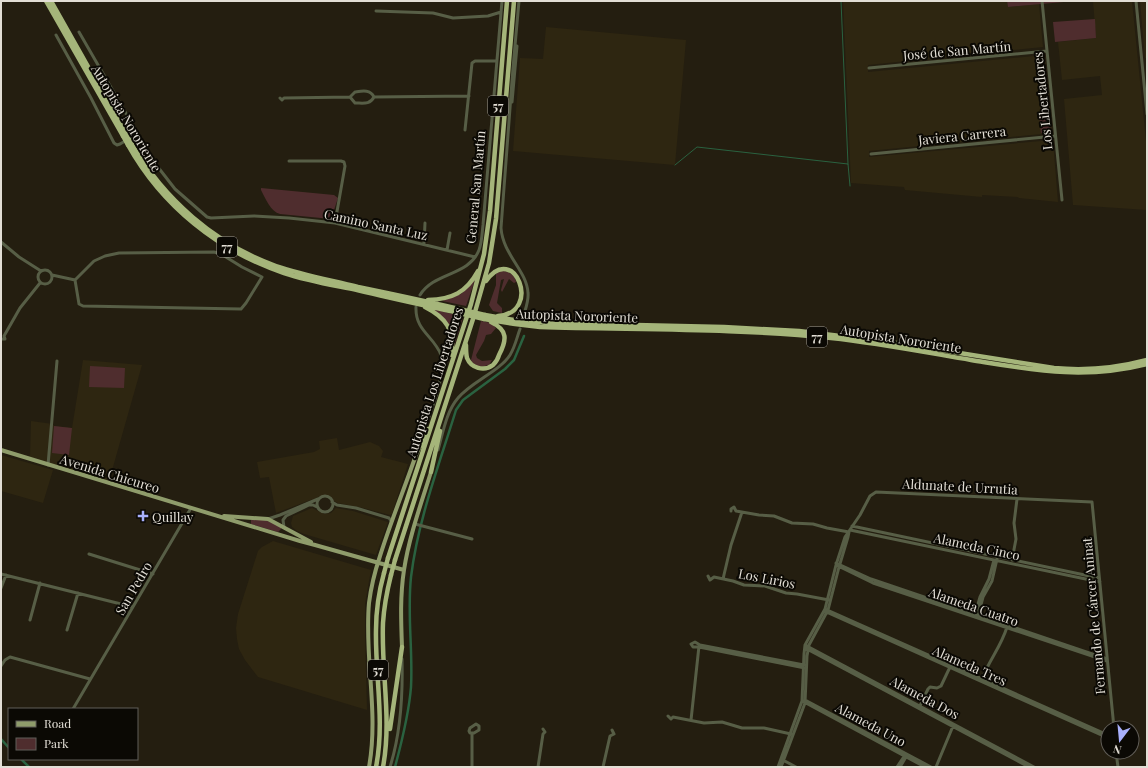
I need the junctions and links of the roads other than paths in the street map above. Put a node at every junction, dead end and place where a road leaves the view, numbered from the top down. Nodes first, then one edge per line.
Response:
1 (46, 1) edge
2 (51, 1) edge
3 (502, 1) edge
4 (507, 1) edge
5 (514, 1) edge
6 (519, 1) edge
7 (1042, 1) edge
8 (1136, 1) edge
9 (376, 11) dead end
10 (501, 12) junction
11 (79, 32) dead end
12 (56, 35) dead end
13 (1047, 51) junction
14 (496, 61) junction
15 (869, 68) dead end
16 (374, 96) junction
17 (469, 96) junction
18 (350, 97) junction
19 (284, 98) dead end
20 (1147, 114) edge
21 (465, 130) dead end
22 (137, 134) junction
23 (124, 135) junction
24 (1055, 136) junction
25 (130, 144) junction
26 (871, 154) dead end
27 (289, 161) dead end
28 (1062, 200) dead end
29 (335, 223) junction
30 (425, 223) dead end
31 (450, 233) dead end
32 (1, 242) edge
33 (424, 244) junction
34 (447, 250) junction
35 (475, 257) junction
36 (482, 262) junction
37 (41, 271) junction
38 (52, 275) junction
39 (75, 280) junction
40 (40, 283) junction
41 (484, 284) junction
42 (420, 295) dead end
43 (421, 300) junction
44 (415, 305) junction
45 (457, 310) junction
46 (493, 316) junction
47 (485, 317) junction
48 (523, 318) dead end
49 (520, 329) dead end
50 (2, 338) edge
51 (466, 340) junction
52 (1147, 360) edge
53 (57, 361) dead end
54 (1147, 364) edge
55 (450, 367) junction
56 (437, 409) junction
57 (443, 413) junction
58 (1, 450) edge
59 (417, 452) junction
60 (48, 465) junction
61 (431, 472) junction
62 (318, 499) junction
63 (1017, 499) junction
64 (332, 502) junction
65 (1092, 502) joint
66 (339, 505) junction
67 (317, 507) junction
68 (191, 508) junction
69 (332, 508) junction
70 (736, 511) dead end
71 (742, 512) junction
72 (214, 515) junction
73 (254, 518) junction
74 (268, 519) junction
75 (391, 519) junction
76 (415, 524) junction
77 (251, 526) junction
78 (852, 526) junction
79 (284, 527) junction
80 (849, 531) junction
81 (277, 535) junction
82 (472, 539) dead end
83 (315, 544) junction
84 (89, 554) dead end
85 (996, 558) junction
86 (378, 562) junction
87 (1012, 562) junction
88 (838, 565) junction
89 (404, 570) junction
90 (1, 574) edge
91 (153, 574) junction
92 (6, 575) junction
93 (714, 577) dead end
94 (1099, 578) junction
95 (723, 579) junction
96 (1100, 582) junction
97 (40, 583) junction
98 (1, 588) edge
99 (78, 593) junction
100 (829, 600) junction
101 (133, 607) junction
102 (826, 611) junction
103 (976, 616) junction
104 (30, 620) dead end
105 (1008, 626) junction
106 (68, 630) dead end
107 (402, 647) junction
108 (807, 647) junction
109 (1107, 660) junction
110 (1, 666) edge
111 (951, 666) junction
112 (805, 667) junction
113 (91, 678) junction
114 (981, 680) junction
115 (804, 701) junction
116 (919, 707) junction
117 (74, 708) edge
118 (673, 717) dead end
119 (692, 720) junction
120 (1113, 720) edge
121 (953, 725) junction
122 (1100, 733) edge
123 (472, 734) dead end
124 (542, 734) dead end
125 (792, 734) junction
126 (610, 736) dead end
127 (386, 749) junction
128 (906, 755) junction
129 (781, 759) junction
130 (369, 767) edge
131 (376, 767) edge
132 (383, 767) edge
133 (390, 767) edge
134 (472, 767) edge
135 (538, 767) edge
136 (603, 767) edge
137 (778, 767) edge
138 (781, 767) edge
139 (796, 767) edge
140 (898, 767) edge
141 (925, 767) edge
142 (931, 767) edge
143 (936, 767) edge
144 (1029, 767) edge
145 (1034, 767) edge

1 - 23 highway, Autopista Nororiente / 77
2 - 23 highway, Autopista Nororiente / 77
3 - 10 street, General San Martín
4 - 36 highway, Autopista Los Libertadores / 57
5 - 41 highway, Autopista Los Libertadores / 57
6 - 48 street
7 - 13 street, Los Libertadores
8 - 20 street
9 - 10 street
10 - 14 street, General San Martín
11 - 22 street
12 - 22 street
13 - 15 street, José de San Martín
13 - 24 street, Los Libertadores
14 - 17 street
14 - 35 street, General San Martín
16 - 17 street
16 - 18 street
16 - 18 street
17 - 21 street
18 - 19 street
22 - 29 street, Camino Santa Luz
23 - 25 highway, Autopista Nororiente / 77, bridge
24 - 26 street, Javiera Carrera
24 - 28 street, Los Libertadores
25 - 43 highway, Autopista Nororiente / 77
25 - 44 highway, Autopista Nororiente / 77
27 - 29 street
29 - 33 street, Camino Santa Luz
30 - 33 street
31 - 34 street
32 - 37 street
33 - 34 street, Camino Santa Luz
34 - 35 street, Camino Santa Luz
35 - 42 street, General San Martín
36 - 43 highway
36 - 55 highway, Autopista Los Libertadores / 57
37 - 38 street
37 - 40 street
38 - 39 street
38 - 40 street
39 - 39 street
40 - 50 street
41 - 46 highway
41 - 51 highway, Autopista Los Libertadores / 57
43 - 45 highway, Autopista Nororiente / 77
44 - 45 highway, Autopista Nororiente / 77
44 - 55 highway
44 - 59 street
45 - 47 highway, Autopista Nororiente / 77, bridge
46 - 47 highway, Autopista Nororiente / 77
46 - 52 highway, Autopista Nororiente / 77
47 - 51 highway
47 - 54 highway, Autopista Nororiente / 77
49 - 61 street
51 - 57 highway, Autopista Los Libertadores / 57
53 - 60 street
55 - 56 highway, Autopista Los Libertadores / 57
56 - 59 highway
56 - 131 highway, Autopista Los Libertadores / 57, bridge
57 - 61 highway
57 - 127 highway, Autopista Los Libertadores / 57, bridge
58 - 60 main road, Avenida Chicureo
59 - 75 main road
60 - 68 main road, Avenida Chicureo
61 - 76 main road
62 - 64 street
62 - 67 street
62 - 74 street
63 - 65 street, Aldunate de Urrutia
63 - 78 street, Aldunate de Urrutia
63 - 87 street
64 - 66 street
64 - 69 street
65 - 94 street, Fernando de Cárcer Aninat
66 - 69 street
66 - 75 street
67 - 69 street
67 - 79 street
68 - 72 main road, Avenida Chicureo
68 - 91 street, San Pedro
70 - 71 street
71 - 80 street
71 - 95 street, Los Lirios
72 - 73 main road, Avenida Chicureo
72 - 77 main road, Avenida Chicureo
73 - 74 main road, Avenida Chicureo
73 - 77 main road
74 - 79 main road, Avenida Chicureo
75 - 86 main road
76 - 82 street
76 - 89 main road
77 - 81 main road, Avenida Chicureo
78 - 80 street, Aldunate de Urrutia
78 - 85 street, Alameda Cinco
79 - 81 main road
79 - 83 main road, Avenida Chicureo
80 - 85 street, Alameda Cinco
80 - 88 street, Aldunate de Urrutia
81 - 83 main road, Avenida Chicureo
83 - 86 main road, Avenida Chicureo
84 - 91 street
85 - 87 street, Alameda Cinco
85 - 103 street
86 - 89 main road, Avenida Chicureo
86 - 130 main road
87 - 94 street, Alameda Cinco
87 - 96 street, Alameda Cinco
88 - 100 street, Aldunate de Urrutia
88 - 103 street, Alameda Cuatro
89 - 107 main road
90 - 92 street
91 - 101 street, San Pedro
92 - 97 street
92 - 98 street
93 - 95 street, Los Lirios
94 - 96 street, Fernando de Cárcer Aninat
95 - 100 street, Los Lirios
96 - 109 street, Fernando de Cárcer Aninat
97 - 99 street
97 - 104 street
99 - 101 street
99 - 106 street
100 - 102 street, Aldunate de Urrutia
101 - 113 street, San Pedro
102 - 108 street, Aldunate de Urrutia
102 - 111 street, Alameda Tres
103 - 105 street, Alameda Cuatro
105 - 109 street, Alameda Cuatro
105 - 114 street
107 - 127 highway
107 - 133 street
108 - 112 street, Aldunate de Urrutia
108 - 116 street, Alameda Dos
109 - 120 street, Fernando de Cárcer Aninat
110 - 113 street
111 - 114 street, Alameda Tres
111 - 116 street
112 - 115 street, Aldunate de Urrutia
112 - 119 street
113 - 117 street, San Pedro
114 - 122 street, Alameda Tres
115 - 125 street, Aldunate de Urrutia
115 - 128 street, Alameda Uno
116 - 121 street, Alameda Dos
118 - 119 street
119 - 125 street
121 - 143 street
121 - 144 street, Alameda Dos
121 - 145 street, Alameda Dos
123 - 134 street
124 - 135 street
125 - 129 street, Aldunate de Urrutia
126 - 136 street
127 - 132 highway, Autopista Los Libertadores / 57
128 - 140 street
128 - 141 street, Alameda Uno
128 - 142 street, Alameda Uno
129 - 137 street, Aldunate de Urrutia
129 - 138 street, Aldunate de Urrutia
129 - 139 street

